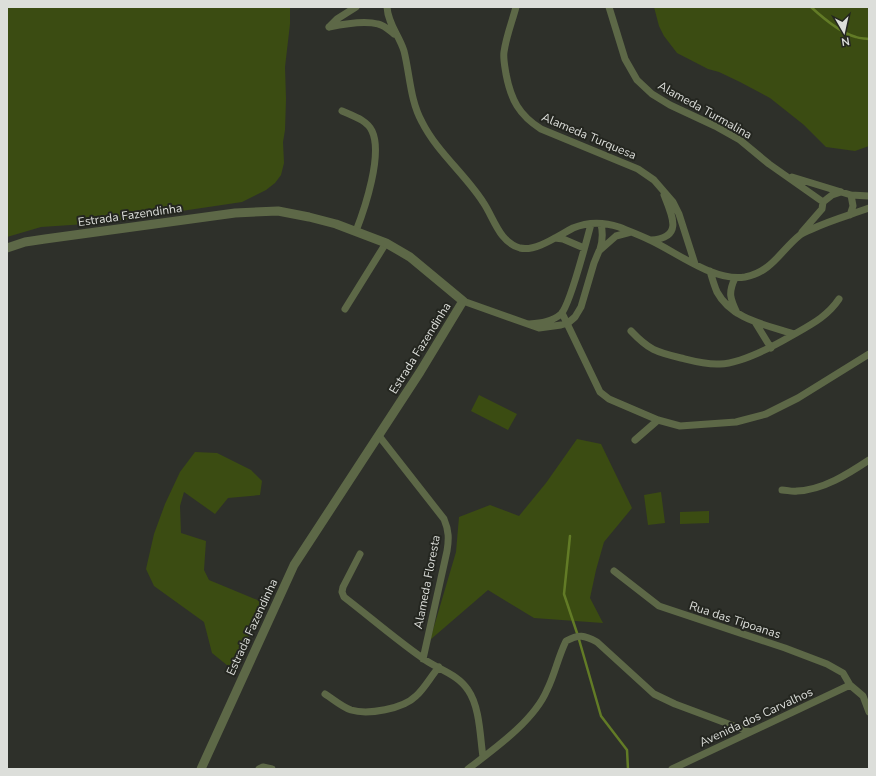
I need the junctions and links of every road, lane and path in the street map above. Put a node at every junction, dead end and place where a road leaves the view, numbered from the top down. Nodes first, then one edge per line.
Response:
1 (356, 7) edge
2 (387, 7) edge
3 (516, 7) edge
4 (609, 7) edge
5 (396, 35) junction
6 (342, 111) dead end
7 (788, 176) junction
8 (661, 188) junction
9 (841, 192) junction
10 (851, 195) junction
11 (869, 196) edge
12 (822, 205) junction
13 (869, 208) edge
14 (850, 214) junction
15 (832, 219) junction
16 (591, 224) junction
17 (601, 224) junction
18 (356, 231) junction
19 (631, 232) junction
20 (801, 234) junction
21 (555, 238) junction
22 (650, 240) junction
23 (386, 243) junction
24 (7, 248) edge
25 (584, 248) junction
26 (599, 251) junction
27 (581, 258) junction
28 (594, 263) junction
29 (695, 264) junction
30 (710, 271) junction
31 (735, 278) junction
32 (839, 298) dead end
33 (464, 301) junction
34 (568, 301) junction
35 (581, 307) junction
36 (345, 309) dead end
37 (562, 313) junction
38 (737, 313) junction
39 (754, 322) junction
40 (568, 323) junction
41 (527, 325) junction
42 (631, 331) dead end
43 (794, 334) junction
44 (771, 348) junction
45 (869, 354) edge
46 (658, 420) junction
47 (379, 436) junction
48 (635, 440) dead end
49 (869, 460) edge
50 (782, 490) dead end
51 (360, 554) dead end
52 (614, 571) dead end
53 (422, 659) junction
54 (439, 667) junction
55 (850, 685) junction
56 (325, 694) dead end
57 (869, 712) edge
58 (750, 732) junction
59 (483, 758) junction
60 (200, 769) edge
61 (259, 769) edge
62 (272, 769) edge
63 (468, 769) edge
64 (672, 769) edge

1 - 5 street
2 - 5 street
3 - 8 street, Alameda Turquesa
4 - 7 street, Alameda Turmalina
5 - 21 street
6 - 18 street
7 - 9 street, Alameda Turmalina
7 - 12 street, Alameda Turmalina
8 - 22 street, Alameda Turquesa
8 - 29 street, Alameda Turquesa
9 - 10 street, Alameda Turmalina
9 - 12 street
10 - 11 street, Alameda Turmalina
10 - 14 street
12 - 15 street
12 - 20 street
13 - 14 street
14 - 15 street
15 - 20 street
16 - 17 street
16 - 21 street
16 - 25 street
17 - 19 street
17 - 26 street
18 - 23 street, Estrada Fazendinha
18 - 24 street, Estrada Fazendinha
19 - 22 street
19 - 26 street
20 - 31 street
21 - 25 street
22 - 29 street
23 - 33 street, Estrada Fazendinha
23 - 36 street
25 - 27 street
26 - 28 street
27 - 28 street
27 - 34 street
28 - 35 street
29 - 30 street
30 - 31 street
30 - 38 street
31 - 38 street
32 - 43 street
33 - 41 street
33 - 47 street, Estrada Fazendinha
34 - 35 street
34 - 37 street
35 - 40 street
37 - 40 street
37 - 41 street
38 - 39 street
39 - 43 street
39 - 44 street
40 - 41 street
40 - 46 street
42 - 44 street
43 - 44 street
45 - 46 street
46 - 48 street
47 - 53 street, Alameda Floresta
47 - 60 street, Estrada Fazendinha
49 - 50 street
51 - 53 street
52 - 55 street, Rua das Tipoanas
53 - 54 street
54 - 56 street
54 - 59 street
55 - 57 street, Rua das Tipoanas
55 - 58 street, Avenida dos Carvalhos
58 - 59 street
58 - 64 street, Avenida dos Carvalhos
59 - 63 street
61 - 62 street

